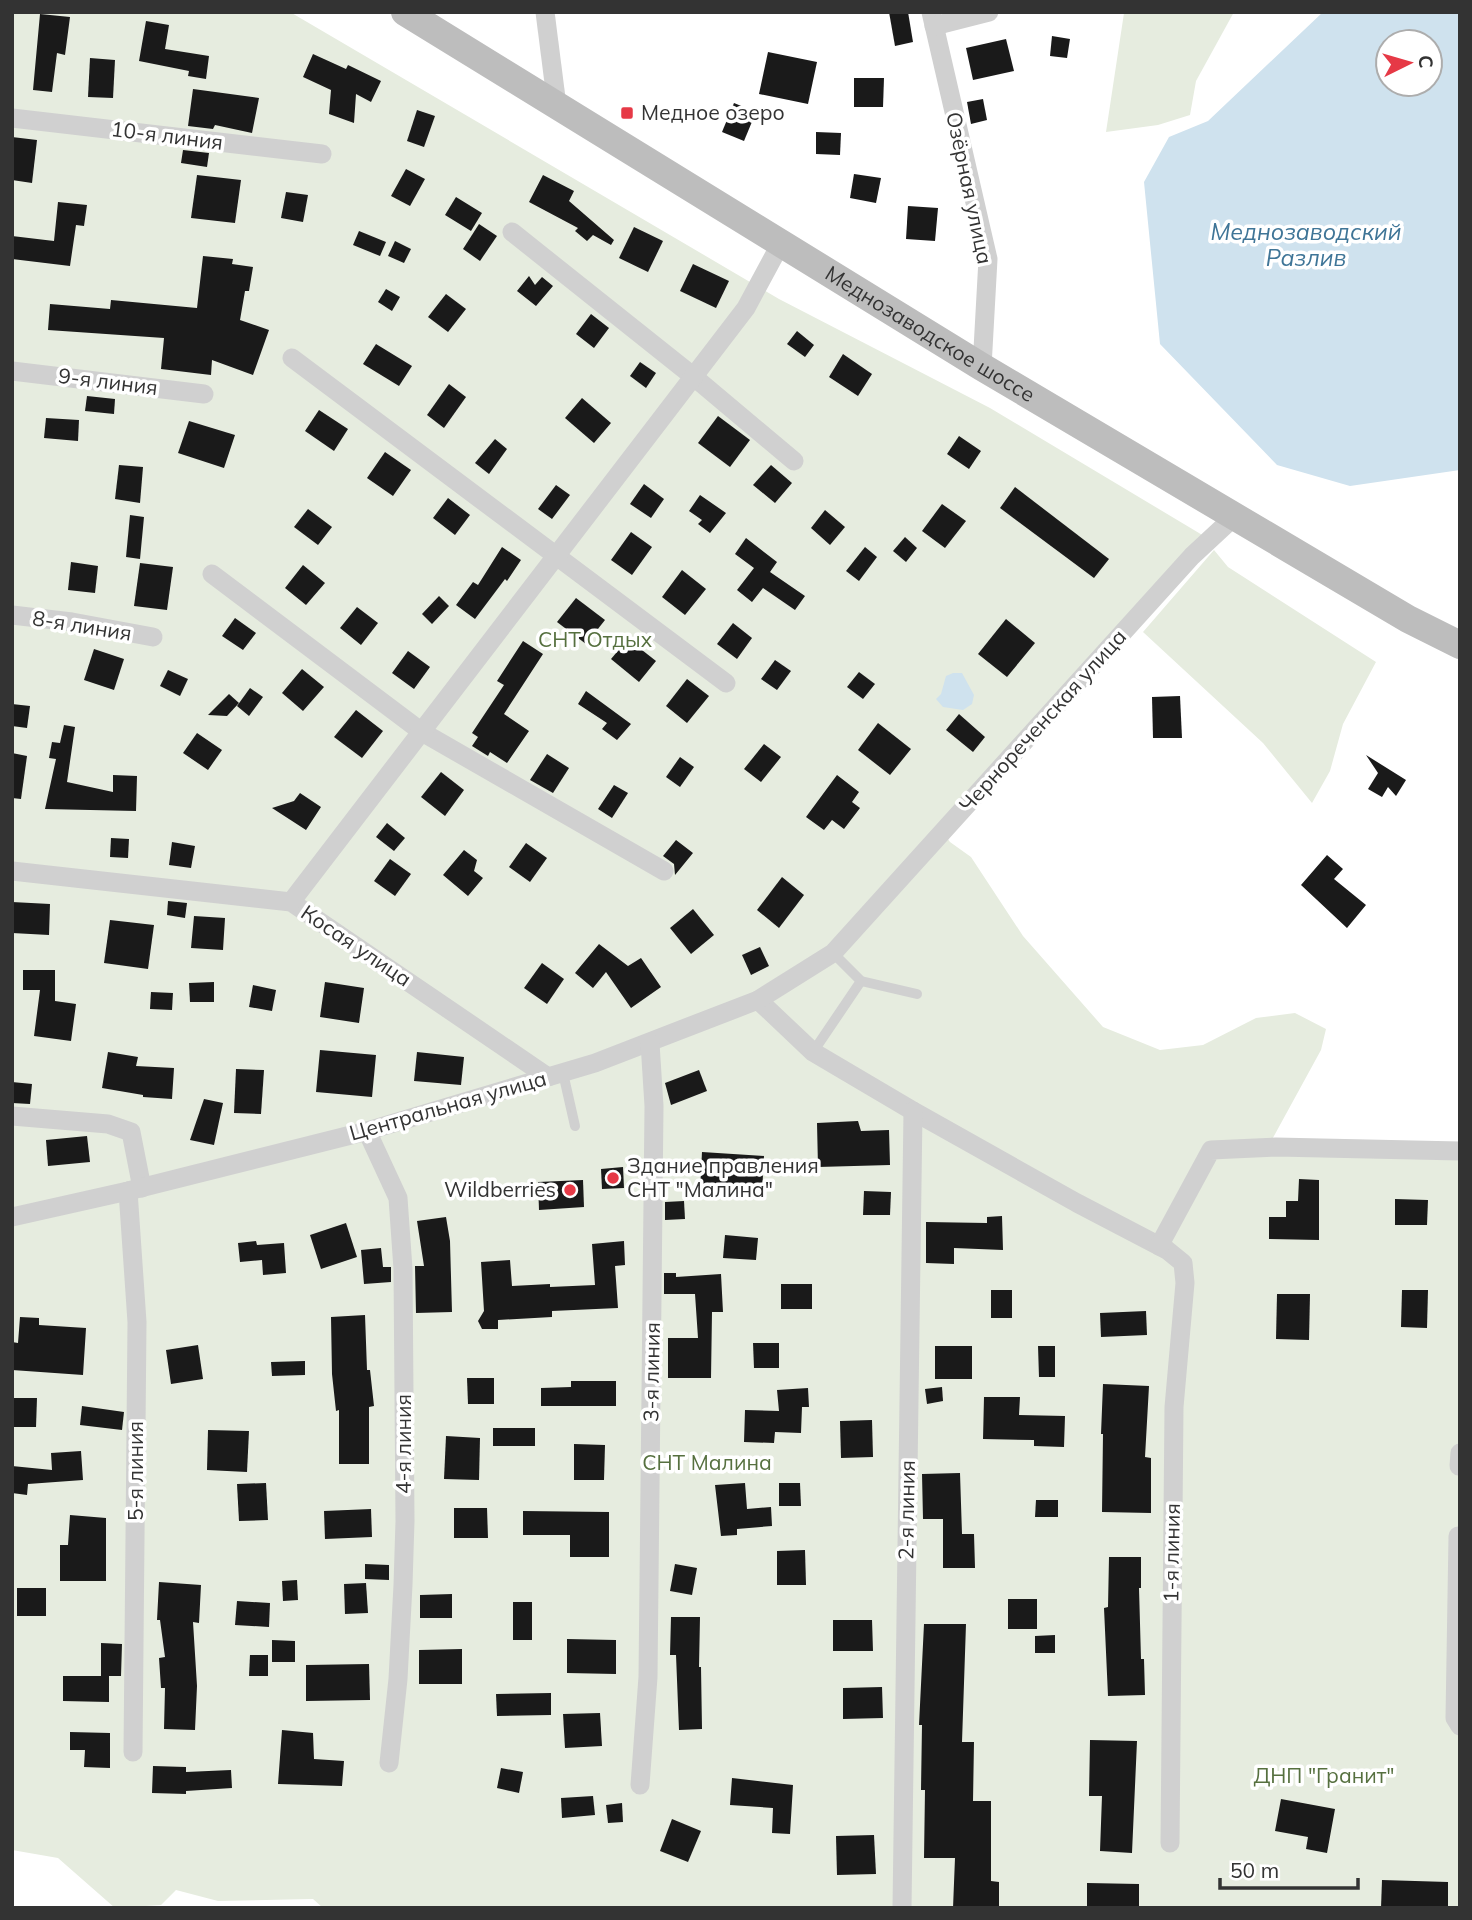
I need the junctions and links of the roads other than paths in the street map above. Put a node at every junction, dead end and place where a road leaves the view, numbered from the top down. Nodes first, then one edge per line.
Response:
1 (405, 12) edge
2 (545, 12) edge
3 (989, 12) edge
4 (933, 19) edge
5 (557, 106) junction
6 (12, 118) edge
7 (322, 154) dead end
8 (512, 232) dead end
9 (781, 243) junction
10 (292, 358) dead end
11 (982, 367) junction
12 (12, 371) edge
13 (694, 377) junction
14 (204, 394) dead end
15 (794, 461) dead end
16 (1234, 517) junction
17 (556, 556) junction
18 (212, 574) dead end
19 (12, 615) edge
20 (153, 637) dead end
21 (1460, 645) edge
22 (726, 683) dead end
23 (422, 732) junction
24 (12, 871) edge
25 (664, 871) dead end
26 (291, 902) junction
27 (856, 928) joint
28 (833, 953) junction
29 (861, 981) junction
30 (917, 994) dead end
31 (758, 1000) junction
32 (650, 1043) junction
33 (813, 1052) junction
34 (556, 1075) junction
35 (913, 1111) junction
36 (12, 1116) edge
37 (575, 1126) dead end
38 (367, 1131) junction
39 (1460, 1151) edge
40 (135, 1190) junction
41 (12, 1217) edge
42 (1159, 1246) junction
43 (1460, 1453) edge
44 (1459, 1466) edge
45 (1458, 1536) edge
46 (1460, 1726) edge
47 (133, 1752) dead end
48 (389, 1763) dead end
49 (640, 1785) dead end
50 (1170, 1843) dead end
51 (902, 1908) edge

1 - 5 main road, Меднозаводское шоссе
2 - 5 street
3 - 4 street
4 - 11 street, Озёрная улица
5 - 9 main road, Меднозаводское шоссе
6 - 7 street, 10-я линия
8 - 13 street
9 - 11 main road, Меднозаводское шоссе
9 - 13 street
10 - 17 street
11 - 16 main road, Меднозаводское шоссе
12 - 14 street, 9-я линия
13 - 15 street
13 - 17 street
16 - 21 main road, Меднозаводское шоссе
16 - 27 street, Чернореченская улица
17 - 22 street
17 - 23 street
18 - 23 street
19 - 20 street, 8-я линия
23 - 25 street
23 - 26 street
24 - 26 street, Косая улица
26 - 34 street, Косая улица
27 - 28 street, Центральная улица
28 - 29 lane
28 - 31 street, Центральная улица
29 - 30 lane
29 - 33 lane
31 - 32 street, Центральная улица
31 - 33 street
32 - 34 street, Центральная улица
32 - 49 street, 3-я линия
33 - 35 street
34 - 37 lane
34 - 38 street, Центральная улица
35 - 42 street
35 - 51 street, 2-я линия
36 - 40 street, 5-я линия
38 - 40 street, Центральная улица
38 - 48 street, 4-я линия
39 - 42 street
40 - 41 street, Центральная улица
40 - 47 street, 5-я линия
42 - 50 street, 1-я линия
43 - 44 street
45 - 46 street

